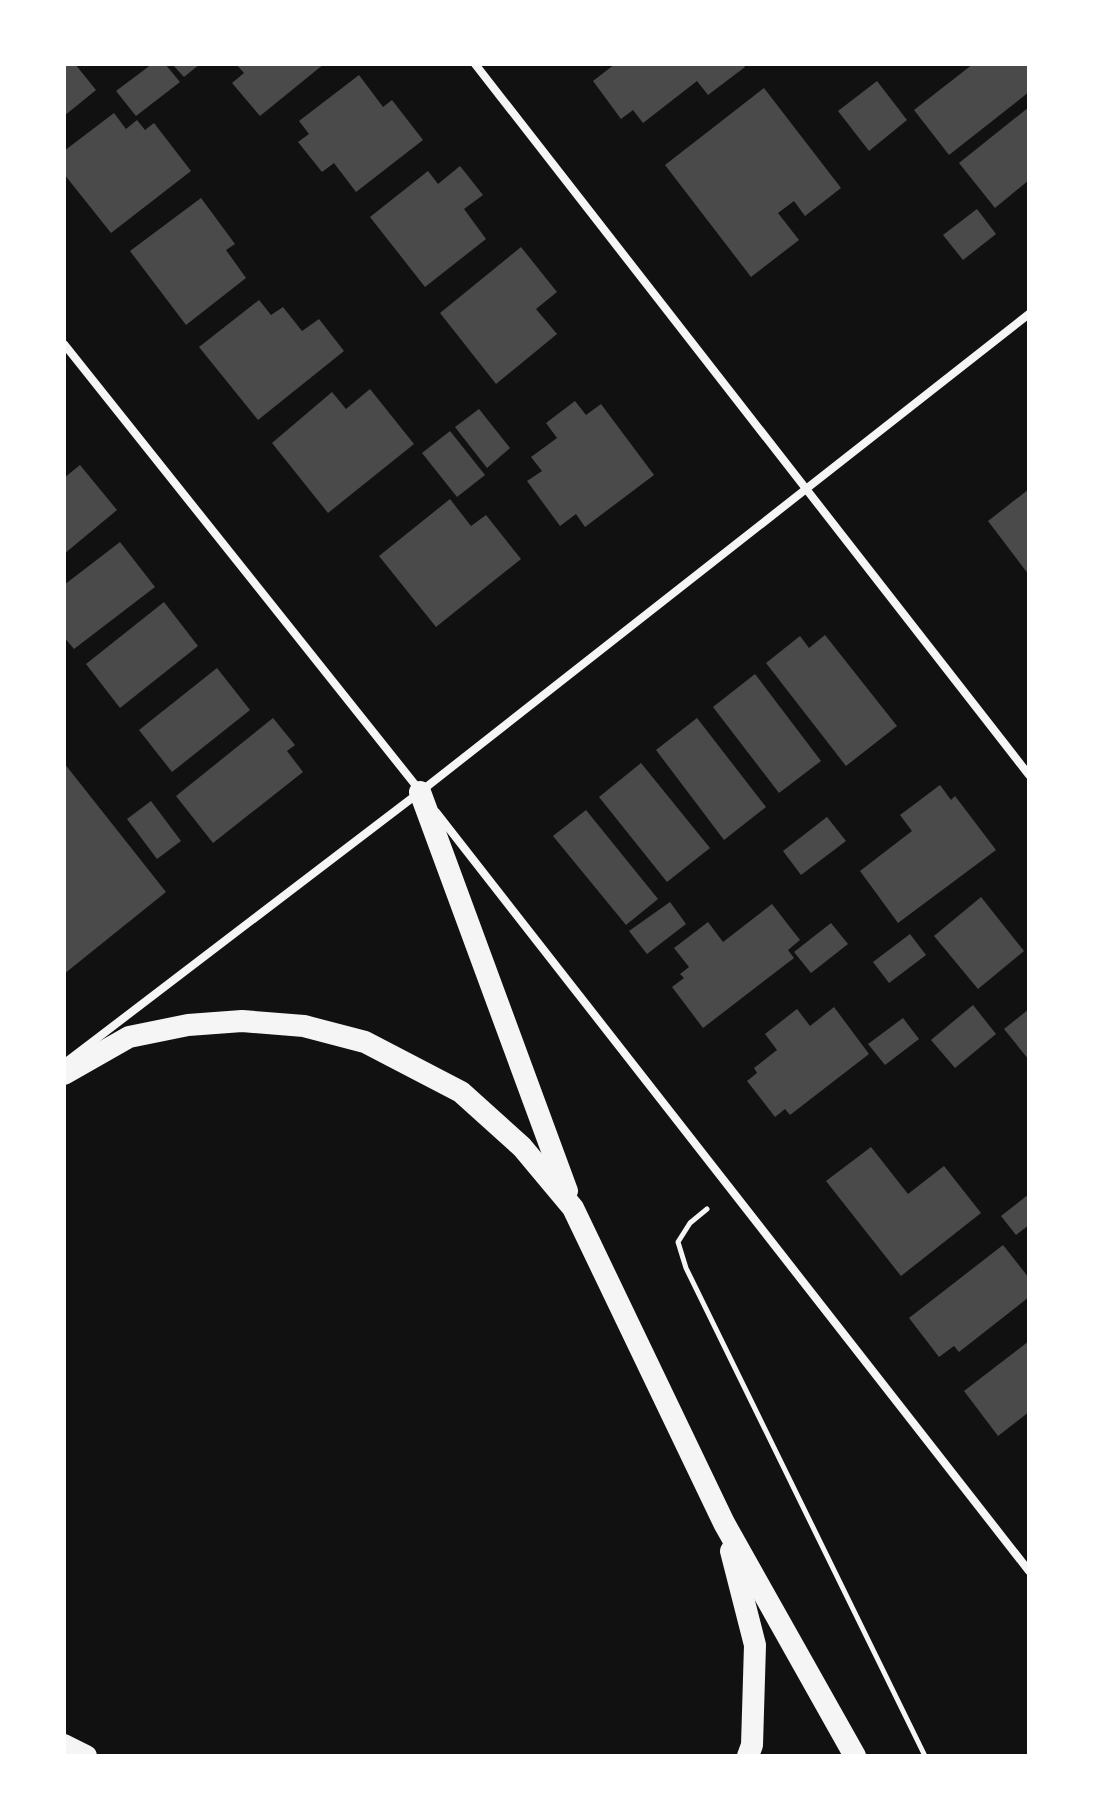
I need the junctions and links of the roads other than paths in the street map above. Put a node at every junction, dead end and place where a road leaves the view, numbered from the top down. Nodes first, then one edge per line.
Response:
1 (475, 64) edge
2 (1029, 314) edge
3 (64, 344) edge
4 (806, 489) junction
5 (1029, 775) edge
6 (420, 792) junction
7 (64, 1063) edge
8 (64, 1074) edge
9 (573, 1208) junction
10 (724, 1523) junction
11 (1029, 1571) edge
12 (64, 1745) edge
13 (86, 1756) edge
14 (748, 1756) edge
15 (855, 1756) edge

1 - 4 street
2 - 4 street
3 - 6 street
4 - 5 street
4 - 6 street
6 - 7 street
6 - 9 highway
6 - 11 street
8 - 9 highway
9 - 10 highway
10 - 14 highway
10 - 15 highway
12 - 13 highway

